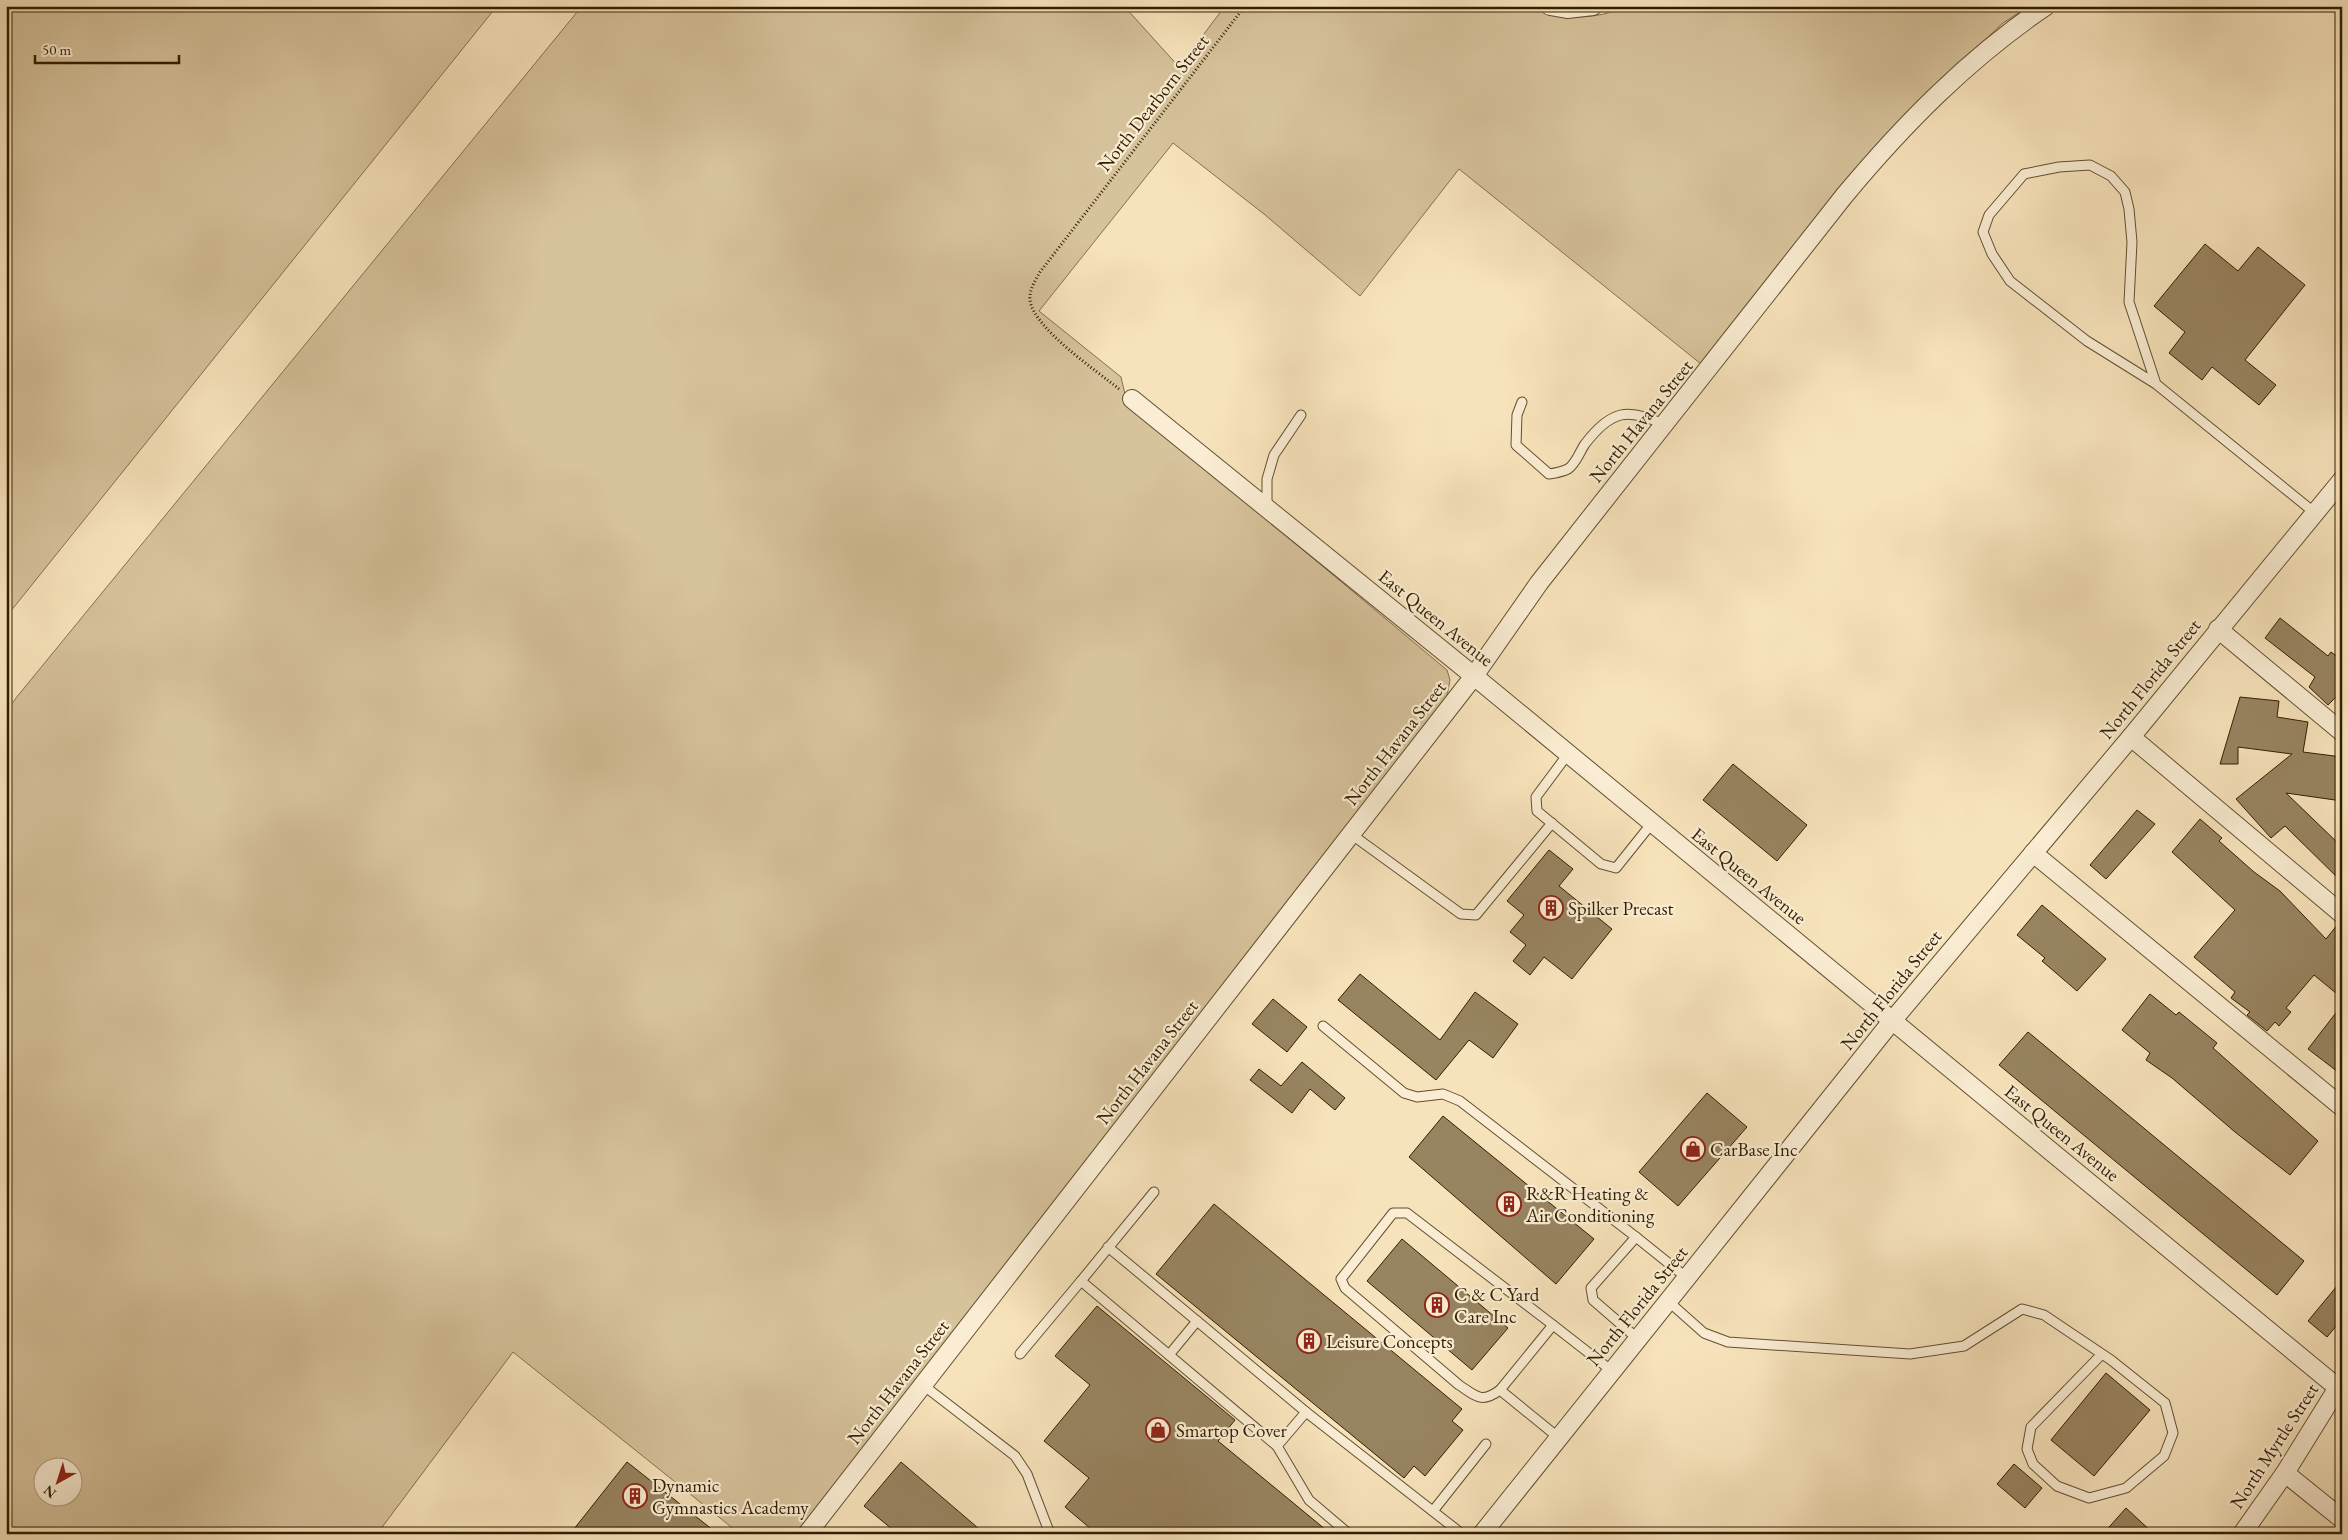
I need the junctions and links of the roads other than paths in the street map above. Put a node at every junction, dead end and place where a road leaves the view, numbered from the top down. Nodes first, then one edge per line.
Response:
1 (1550, 6) edge
2 (2046, 6) edge
3 (1587, 8) edge
4 (2156, 384) junction
5 (1132, 399) road end
6 (1522, 402) dead end
7 (1300, 415) dead end
8 (1665, 425) junction
9 (2342, 480) edge
10 (1267, 507) junction
11 (2315, 513) junction
12 (2218, 629) junction
13 (1474, 676) junction
14 (2342, 732) edge
15 (2131, 737) junction
16 (1568, 754) junction
17 (1552, 823) junction
18 (1652, 823) junction
19 (1351, 834) junction
20 (2033, 853) junction
21 (2342, 914) edge
22 (1892, 1021) junction
23 (1323, 1026) dead end
24 (2342, 1107) edge
25 (1154, 1192) dead end
26 (1636, 1238) junction
27 (1108, 1247) junction
28 (1687, 1278) junction
29 (1081, 1281) junction
30 (1668, 1301) junction
31 (1197, 1321) junction
32 (1553, 1325) junction
33 (1638, 1339) junction
34 (1020, 1354) dead end
35 (1169, 1355) junction
36 (2101, 1355) junction
37 (1612, 1371) junction
38 (2339, 1384) edge
39 (923, 1385) junction
40 (1500, 1390) junction
41 (1306, 1412) junction
42 (1559, 1438) junction
43 (1486, 1444) dead end
44 (1277, 1446) junction
45 (2285, 1473) junction
46 (1433, 1511) junction
47 (2342, 1519) edge
48 (807, 1534) edge
49 (1050, 1534) edge
50 (1349, 1534) edge
51 (1462, 1534) edge
52 (1482, 1534) edge
53 (2242, 1534) edge

1 - 3 street
2 - 8 street, North Havana Street
4 - 4 lane
4 - 11 lane
5 - 10 street, East Queen Avenue
6 - 8 lane
7 - 10 lane
8 - 13 street, North Havana Street
9 - 11 street, North Florida Street
10 - 13 street, East Queen Avenue
11 - 12 street, North Florida Street
12 - 14 street
12 - 15 street, North Florida Street
13 - 16 street, East Queen Avenue
13 - 19 street, North Havana Street
15 - 20 street, North Florida Street
15 - 21 street
16 - 17 lane
16 - 18 street, East Queen Avenue
17 - 18 lane
17 - 19 lane
18 - 22 street, East Queen Avenue
19 - 39 street, North Havana Street
20 - 22 street, North Florida Street
20 - 24 street
22 - 28 street, North Florida Street
22 - 38 street, East Queen Avenue
23 - 26 lane
25 - 27 lane
26 - 28 lane
26 - 33 lane
27 - 29 lane
27 - 31 lane
28 - 30 street, North Florida Street
29 - 34 lane
29 - 35 lane
30 - 33 street, North Florida Street
30 - 36 lane
31 - 35 lane
31 - 41 lane
32 - 37 lane
32 - 40 lane
32 - 40 lane
33 - 37 street, North Florida Street
35 - 44 lane
36 - 36 lane
37 - 42 street, North Florida Street
38 - 45 street, North Myrtle Street
39 - 48 street, North Havana Street
39 - 49 lane
40 - 42 lane
41 - 44 lane
41 - 46 lane
42 - 52 street, North Florida Street
43 - 46 lane
44 - 50 lane
45 - 47 street
45 - 53 street, North Myrtle Street
46 - 51 lane

